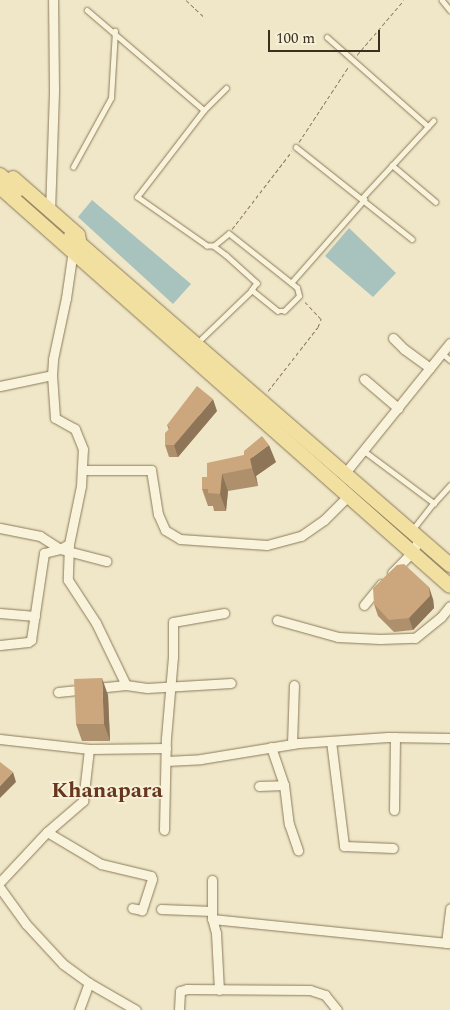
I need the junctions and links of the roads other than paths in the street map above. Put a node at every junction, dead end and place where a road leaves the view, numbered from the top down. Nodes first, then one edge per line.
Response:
1 (53, 0) edge
2 (442, 0) edge
3 (87, 10) dead end
4 (450, 10) edge
5 (114, 31) junction
6 (327, 37) dead end
7 (226, 88) dead end
8 (204, 110) junction
9 (433, 121) dead end
10 (428, 126) junction
11 (296, 147) road end
12 (392, 165) junction
13 (0, 166) edge
14 (74, 167) dead end
15 (0, 175) edge
16 (0, 186) edge
17 (0, 194) edge
18 (363, 199) junction
19 (436, 202) dead end
20 (52, 222) junction
21 (412, 238) dead end
22 (76, 246) junction
23 (214, 246) junction
24 (291, 283) junction
25 (252, 290) junction
26 (393, 338) dead end
27 (197, 343) junction
28 (450, 343) edge
29 (442, 353) junction
30 (450, 360) edge
31 (430, 368) junction
32 (52, 375) junction
33 (364, 379) dead end
34 (0, 386) edge
35 (398, 408) junction
36 (363, 450) junction
37 (82, 470) junction
38 (345, 473) junction
39 (450, 485) edge
40 (348, 496) junction
41 (434, 503) junction
42 (0, 528) edge
43 (416, 535) junction
44 (66, 547) junction
45 (412, 552) junction
46 (106, 561) dead end
47 (450, 565) edge
48 (450, 586) edge
49 (364, 605) dead end
50 (450, 606) edge
51 (0, 613) edge
52 (224, 613) dead end
53 (35, 616) junction
54 (276, 620) dead end
55 (0, 645) edge
56 (230, 684) dead end
57 (294, 685) dead end
58 (126, 686) junction
59 (170, 687) junction
60 (58, 692) dead end
61 (395, 737) junction
62 (0, 738) edge
63 (450, 738) edge
64 (331, 741) junction
65 (292, 744) junction
66 (271, 747) junction
67 (166, 748) junction
68 (89, 749) junction
69 (166, 761) junction
70 (284, 785) junction
71 (259, 786) dead end
72 (394, 810) dead end
73 (164, 830) dead end
74 (47, 832) junction
75 (393, 848) dead end
76 (298, 850) dead end
77 (212, 880) dead end
78 (0, 882) edge
79 (0, 888) edge
80 (132, 908) dead end
81 (450, 908) edge
82 (161, 909) dead end
83 (212, 915) junction
84 (448, 943) edge
85 (89, 983) junction
86 (219, 990) junction
87 (79, 1010) edge
88 (136, 1010) edge
89 (179, 1010) edge
90 (337, 1010) edge

1 - 20 street
2 - 4 lane
3 - 5 lane
5 - 8 lane
5 - 14 lane
6 - 10 lane
7 - 8 lane
8 - 23 lane
9 - 10 lane
10 - 12 lane
11 - 18 lane
12 - 18 lane
12 - 19 lane
13 - 20 main road
15 - 20 main road
16 - 20 main road
17 - 22 main road
18 - 21 lane
18 - 24 lane
20 - 22 main road
20 - 22 main road
22 - 27 main road
22 - 32 street
22 - 40 main road
23 - 24 lane
23 - 25 lane
24 - 25 lane
25 - 27 lane
26 - 31 street
27 - 38 main road
28 - 29 street
29 - 30 lane
29 - 31 street
31 - 35 street
32 - 34 street
32 - 37 street
33 - 35 street
35 - 36 street
36 - 38 street
36 - 41 lane
37 - 40 street
37 - 44 street
38 - 43 main road
39 - 41 lane
40 - 45 main road
41 - 43 lane
42 - 44 street
43 - 45 street
43 - 47 main road
44 - 46 street
44 - 53 street
44 - 58 street
45 - 48 main road
45 - 49 street
50 - 54 street
51 - 53 street
52 - 59 street
53 - 55 street
56 - 59 street
57 - 65 street
58 - 59 street
58 - 60 street
59 - 67 street
61 - 63 street
61 - 64 street
61 - 72 street
62 - 68 street
64 - 65 street
64 - 75 street
65 - 66 street
66 - 69 street
66 - 70 street
67 - 68 street
67 - 69 street
68 - 74 street
69 - 73 street
70 - 71 street
70 - 76 street
74 - 78 street
74 - 80 street
77 - 83 street
79 - 85 street
81 - 84 street
82 - 83 street
83 - 84 street
83 - 86 street
85 - 87 street
85 - 88 street
86 - 89 street
86 - 90 street

